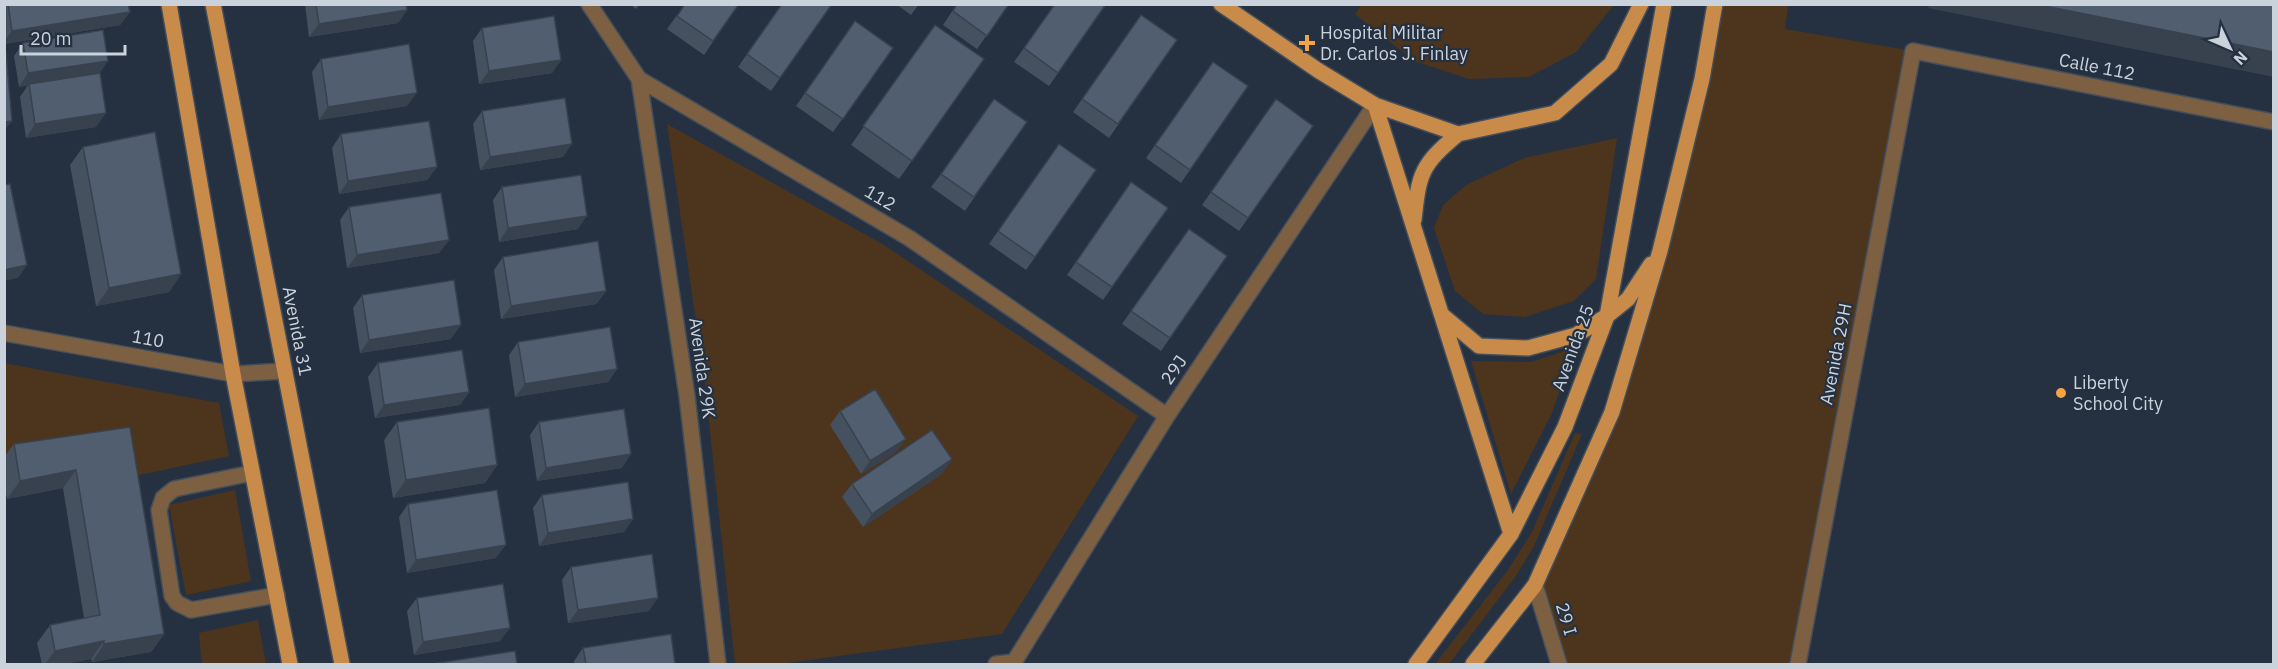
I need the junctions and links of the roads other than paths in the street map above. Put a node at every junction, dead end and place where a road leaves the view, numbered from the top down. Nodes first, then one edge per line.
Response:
1 (169, 4) edge
2 (213, 4) edge
3 (589, 4) edge
4 (1221, 4) edge
5 (1641, 4) edge
6 (1664, 4) edge
7 (1715, 4) edge
8 (1913, 51) joint
9 (639, 79) junction
10 (1375, 105) junction
11 (2274, 122) edge
12 (1458, 134) junction
13 (1414, 225) junction
14 (1660, 251) junction
15 (1442, 315) junction
16 (1608, 316) junction
17 (4, 333) edge
18 (285, 371) junction
19 (233, 374) junction
20 (1167, 416) junction
21 (252, 473) junction
22 (1511, 534) junction
23 (1535, 585) junction
24 (276, 595) junction
25 (290, 664) edge
26 (342, 664) edge
27 (718, 664) edge
28 (996, 664) edge
29 (1416, 664) edge
30 (1473, 664) edge
31 (1559, 664) edge
32 (1798, 664) edge

1 - 19 main road
2 - 18 main road, Avenida 31
3 - 9 street, 112
4 - 10 main road
5 - 12 main road
6 - 16 main road, Avenida 25
7 - 14 main road
8 - 11 street, Calle 112
8 - 32 street, Avenida 29H
9 - 20 street, 112
9 - 27 street, Avenida 29K
10 - 12 main road
10 - 13 main road
10 - 20 street, 29J
12 - 13 main road
13 - 15 main road
14 - 16 main road
14 - 23 main road
15 - 16 main road
15 - 22 main road
16 - 22 main road, Avenida 25
17 - 19 street, 110
18 - 19 street, 110
18 - 26 main road, Avenida 31
19 - 21 main road
20 - 28 street, 29J
21 - 24 main road
21 - 24 street
22 - 29 main road, Avenida 25
23 - 30 main road
23 - 31 street, 29 I
24 - 25 main road

